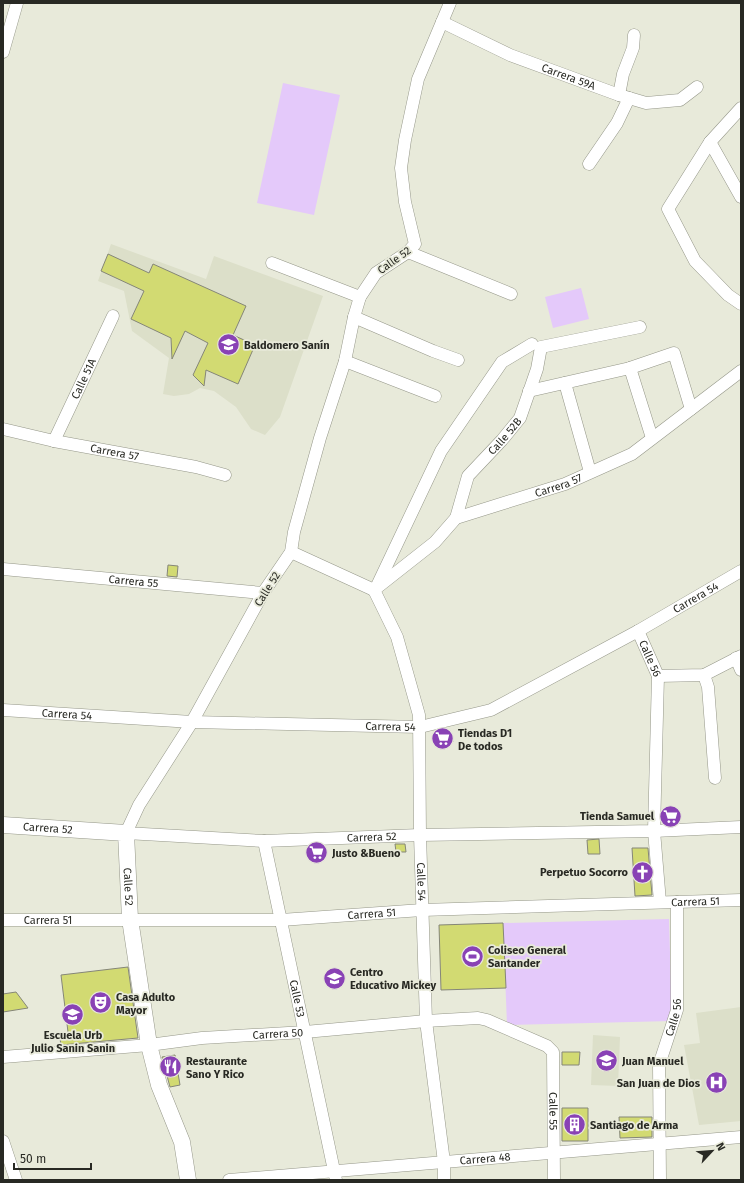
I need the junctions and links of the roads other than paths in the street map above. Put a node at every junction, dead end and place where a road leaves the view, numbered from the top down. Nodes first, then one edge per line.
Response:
1 (17, 3) edge
2 (450, 3) edge
3 (442, 22) junction
4 (634, 35) dead end
5 (3, 52) edge
6 (697, 87) dead end
7 (624, 97) junction
8 (741, 108) edge
9 (710, 142) junction
10 (589, 164) dead end
11 (741, 197) edge
12 (408, 252) junction
13 (272, 263) dead end
14 (511, 294) dead end
15 (360, 297) junction
16 (741, 304) edge
17 (113, 316) dead end
18 (354, 317) junction
19 (640, 327) dead end
20 (536, 346) junction
21 (458, 360) dead end
22 (345, 361) junction
23 (630, 368) junction
24 (741, 371) edge
25 (565, 383) junction
26 (529, 391) junction
27 (435, 396) dead end
28 (691, 409) junction
29 (3, 429) edge
30 (652, 438) junction
31 (54, 441) junction
32 (590, 472) junction
33 (225, 475) dead end
34 (456, 518) junction
35 (291, 552) junction
36 (3, 568) edge
37 (741, 571) edge
38 (374, 590) junction
39 (263, 593) junction
40 (638, 631) junction
41 (738, 657) edge
42 (741, 670) edge
43 (704, 675) junction
44 (658, 676) junction
45 (3, 710) edge
46 (192, 722) junction
47 (420, 727) junction
48 (714, 778) dead end
49 (3, 826) edge
50 (741, 827) edge
51 (654, 831) junction
52 (126, 833) junction
53 (420, 835) junction
54 (264, 841) junction
55 (741, 900) edge
56 (660, 902) junction
57 (677, 902) junction
58 (422, 910) junction
59 (130, 919) junction
60 (3, 920) edge
61 (281, 920) junction
62 (426, 1021) junction
63 (305, 1032) junction
64 (149, 1045) junction
65 (547, 1046) joint
66 (3, 1057) edge
67 (741, 1137) edge
68 (3, 1141) edge
69 (661, 1144) junction
70 (554, 1153) junction
71 (444, 1162) junction
72 (335, 1176) edge
73 (16, 1180) edge
74 (188, 1180) edge
75 (229, 1180) edge
76 (444, 1180) edge
77 (554, 1180) edge
78 (660, 1180) edge

1 - 5 street
2 - 3 street, Calle 52
3 - 7 street, Carrera 59A
3 - 12 street, Calle 52
4 - 7 street
6 - 7 street, Carrera 59A
7 - 10 street
8 - 9 street
9 - 11 street
9 - 16 street
12 - 14 street
12 - 15 street, Calle 52
13 - 15 street
15 - 18 street, Calle 52
17 - 31 street, Calle 51A
18 - 21 street
18 - 22 street, Calle 52
19 - 20 street
20 - 26 street, Calle 52B
20 - 38 street
22 - 27 street
22 - 35 street, Calle 52
23 - 25 street
23 - 28 street
23 - 30 street
24 - 28 street, Carrera 57
25 - 26 street
25 - 32 street
26 - 34 street, Calle 52B
28 - 30 street, Carrera 57
29 - 31 street, Carrera 57
30 - 32 street, Carrera 57
31 - 33 street, Carrera 57
32 - 34 street, Carrera 57
34 - 38 street
35 - 38 street
35 - 39 street, Calle 52
36 - 39 street, Carrera 55
37 - 40 street, Carrera 54
38 - 47 street, Calle 54
39 - 46 street, Calle 52
40 - 44 street, Calle 56
40 - 47 street, Carrera 54
41 - 42 street
41 - 43 street
43 - 44 street
43 - 48 street
44 - 51 street, Calle 56
45 - 46 street, Carrera 54
46 - 47 street, Carrera 54
46 - 52 street, Calle 52
47 - 53 street, Calle 54
49 - 52 street, Carrera 52
50 - 51 street, Carrera 52
51 - 53 street, Carrera 52
51 - 56 street, Calle 56
52 - 54 street, Carrera 52
52 - 59 street, Calle 52
53 - 54 street, Carrera 52
53 - 58 street, Calle 54
54 - 61 street, Calle 53
55 - 57 street, Carrera 51
56 - 57 street, Carrera 51
56 - 58 street, Carrera 51
57 - 69 street, Calle 56
58 - 61 street, Carrera 51
58 - 62 street, Calle 54
59 - 60 street, Carrera 51
59 - 61 street, Carrera 51
59 - 64 street, Calle 52
61 - 63 street, Calle 53
62 - 63 street, Carrera 50
62 - 65 street, Carrera 50
62 - 71 street, Calle 54
63 - 64 street, Carrera 50
63 - 72 street, Calle 53
64 - 66 street, Carrera 50
64 - 74 street, Calle 52
65 - 70 street, Calle 55
67 - 69 street, Carrera 48
68 - 73 street
69 - 70 street, Carrera 48
69 - 78 street, Calle 56
70 - 71 street, Carrera 48
70 - 77 street, Calle 55
71 - 72 street, Carrera 48
71 - 76 street, Calle 54
72 - 75 street, Carrera 48

